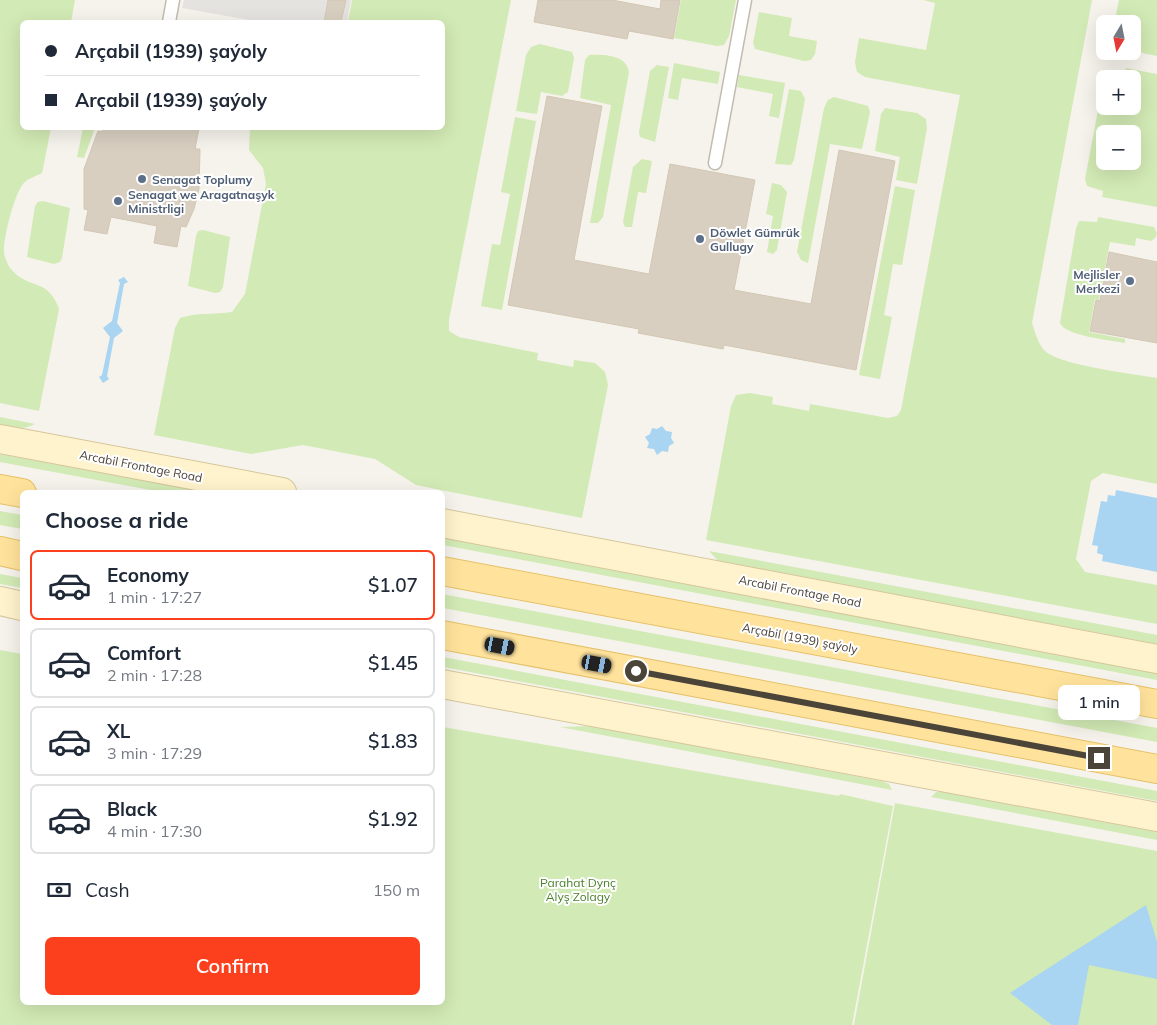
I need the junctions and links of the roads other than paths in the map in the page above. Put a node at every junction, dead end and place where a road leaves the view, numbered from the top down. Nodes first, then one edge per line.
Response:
1 (173, 0) edge
2 (745, 0) edge
3 (169, 20) edge
4 (715, 163) dead end
5 (0, 439) edge
6 (0, 488) edge
7 (271, 490) edge
8 (20, 493) edge
9 (445, 524) edge
10 (0, 552) edge
11 (20, 556) edge
12 (445, 572) edge
13 (0, 601) edge
14 (20, 606) edge
15 (445, 636) edge
16 (1157, 659) edge
17 (445, 685) edge
18 (1157, 704) edge
19 (1157, 769) edge
20 (1157, 817) edge

1 - 3 lane
2 - 4 lane
5 - 7 street, Arcabil Frontage Road
6 - 8 main road
9 - 16 street, Arcabil Frontage Road
10 - 11 main road
12 - 18 main road, Arçabil (1939) şaýoly
13 - 14 street
15 - 19 main road
17 - 20 street

